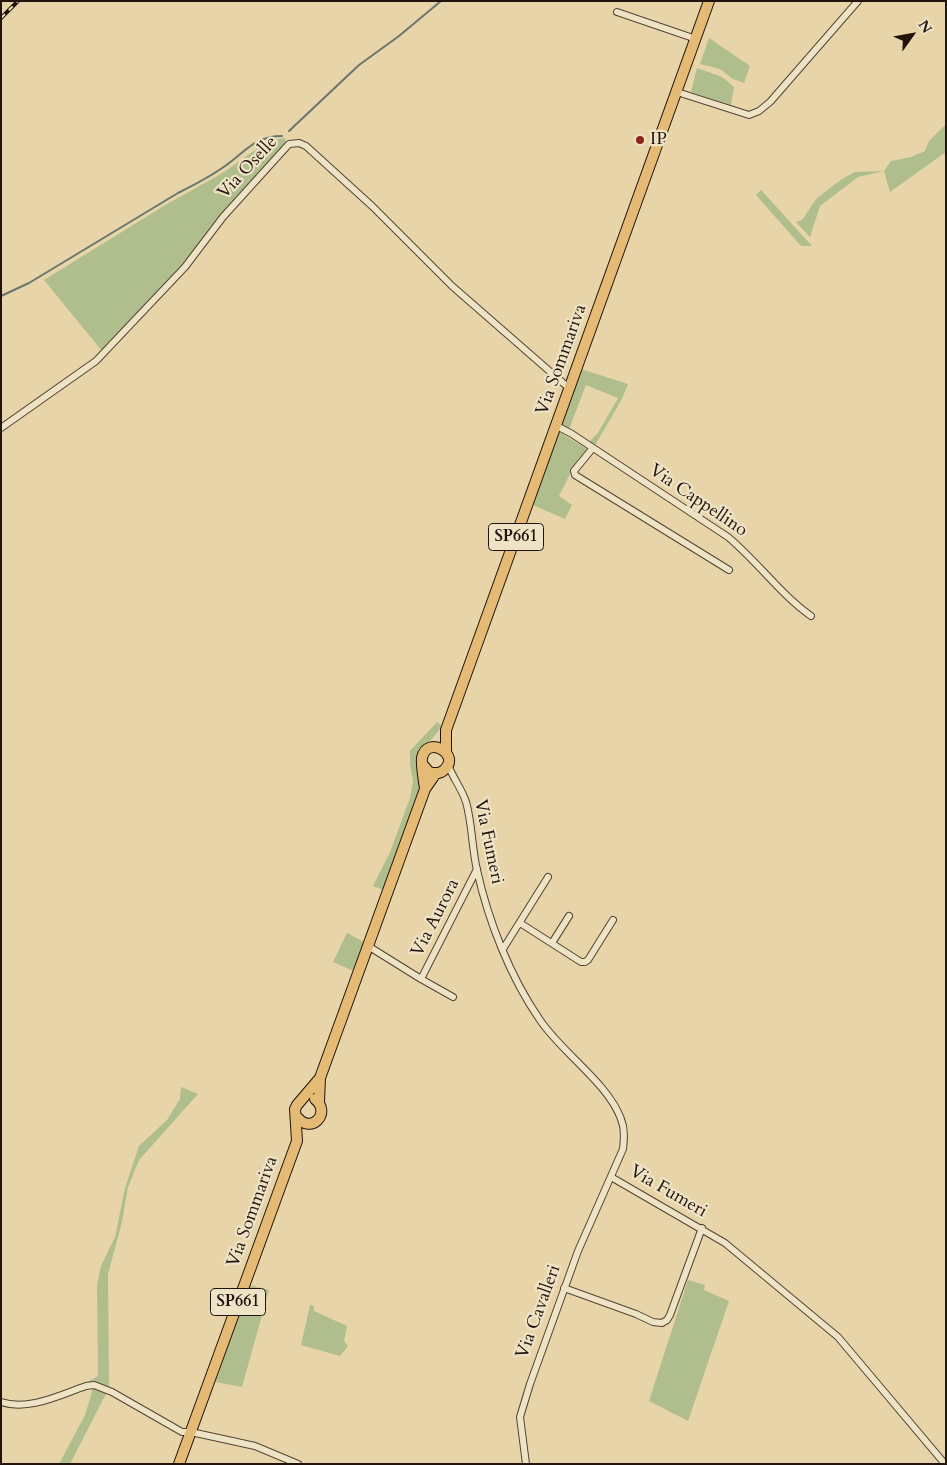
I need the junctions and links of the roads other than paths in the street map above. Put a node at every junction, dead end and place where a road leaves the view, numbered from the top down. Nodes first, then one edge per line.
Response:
1 (709, 1) edge
2 (858, 1) edge
3 (617, 12) dead end
4 (696, 39) junction
5 (677, 92) junction
6 (570, 389) junction
7 (556, 425) junction
8 (1, 428) edge
9 (592, 449) junction
10 (729, 570) dead end
11 (812, 616) dead end
12 (446, 730) junction
13 (432, 747) junction
14 (446, 752) junction
15 (448, 764) junction
16 (423, 765) junction
17 (438, 773) junction
18 (452, 776) junction
19 (425, 789) junction
20 (477, 869) junction
21 (548, 877) dead end
22 (569, 916) dead end
23 (613, 920) dead end
24 (520, 923) junction
25 (552, 943) junction
26 (368, 946) junction
27 (503, 949) junction
28 (421, 979) junction
29 (453, 997) dead end
30 (320, 1078) junction
31 (303, 1098) junction
32 (319, 1102) junction
33 (297, 1117) junction
34 (312, 1124) junction
35 (297, 1141) junction
36 (611, 1177) junction
37 (702, 1228) junction
38 (564, 1288) junction
39 (1, 1402) edge
40 (190, 1432) junction
41 (179, 1464) edge
42 (298, 1464) edge
43 (526, 1464) edge
44 (945, 1464) edge

1 - 4 main road, Via Sommariva / SP661
2 - 5 street
3 - 4 street
4 - 5 main road, Via Sommariva / SP661
5 - 6 main road, Via Sommariva / SP661
6 - 7 main road, Via Sommariva / SP661
6 - 8 street, Via Oselle
7 - 9 street, Via Cappellino
7 - 12 main road, Via Sommariva / SP661
9 - 10 street
9 - 11 street, Via Cappellino
12 - 13 main road, Via Sommariva / SP661
12 - 14 main road, Via Sommariva / SP661
13 - 14 main road
13 - 16 main road
14 - 15 main road
15 - 17 main road
15 - 18 street, Via Fumeri
16 - 17 main road
16 - 19 main road
17 - 18 street
17 - 19 main road
18 - 20 street, Via Fumeri
19 - 26 main road
20 - 27 street, Via Fumeri
20 - 28 street, Via Aurora
21 - 24 street
22 - 25 street
23 - 25 street
24 - 25 street
24 - 27 street
26 - 28 street
26 - 30 main road
27 - 36 street, Via Fumeri
28 - 29 street
30 - 31 main road
30 - 32 main road
31 - 32 main road
31 - 33 main road
32 - 34 main road
33 - 34 main road
33 - 35 main road, Via Sommariva / SP661
34 - 35 main road, Via Sommariva / SP661
35 - 40 main road, Via Sommariva / SP661
36 - 37 street, Via Fumeri
36 - 38 street, Via Cavalleri
37 - 38 street
37 - 44 street, Via Fumeri
38 - 43 street, Via Cavalleri
39 - 40 street
40 - 41 main road, Via Sommariva / SP661
40 - 42 street

